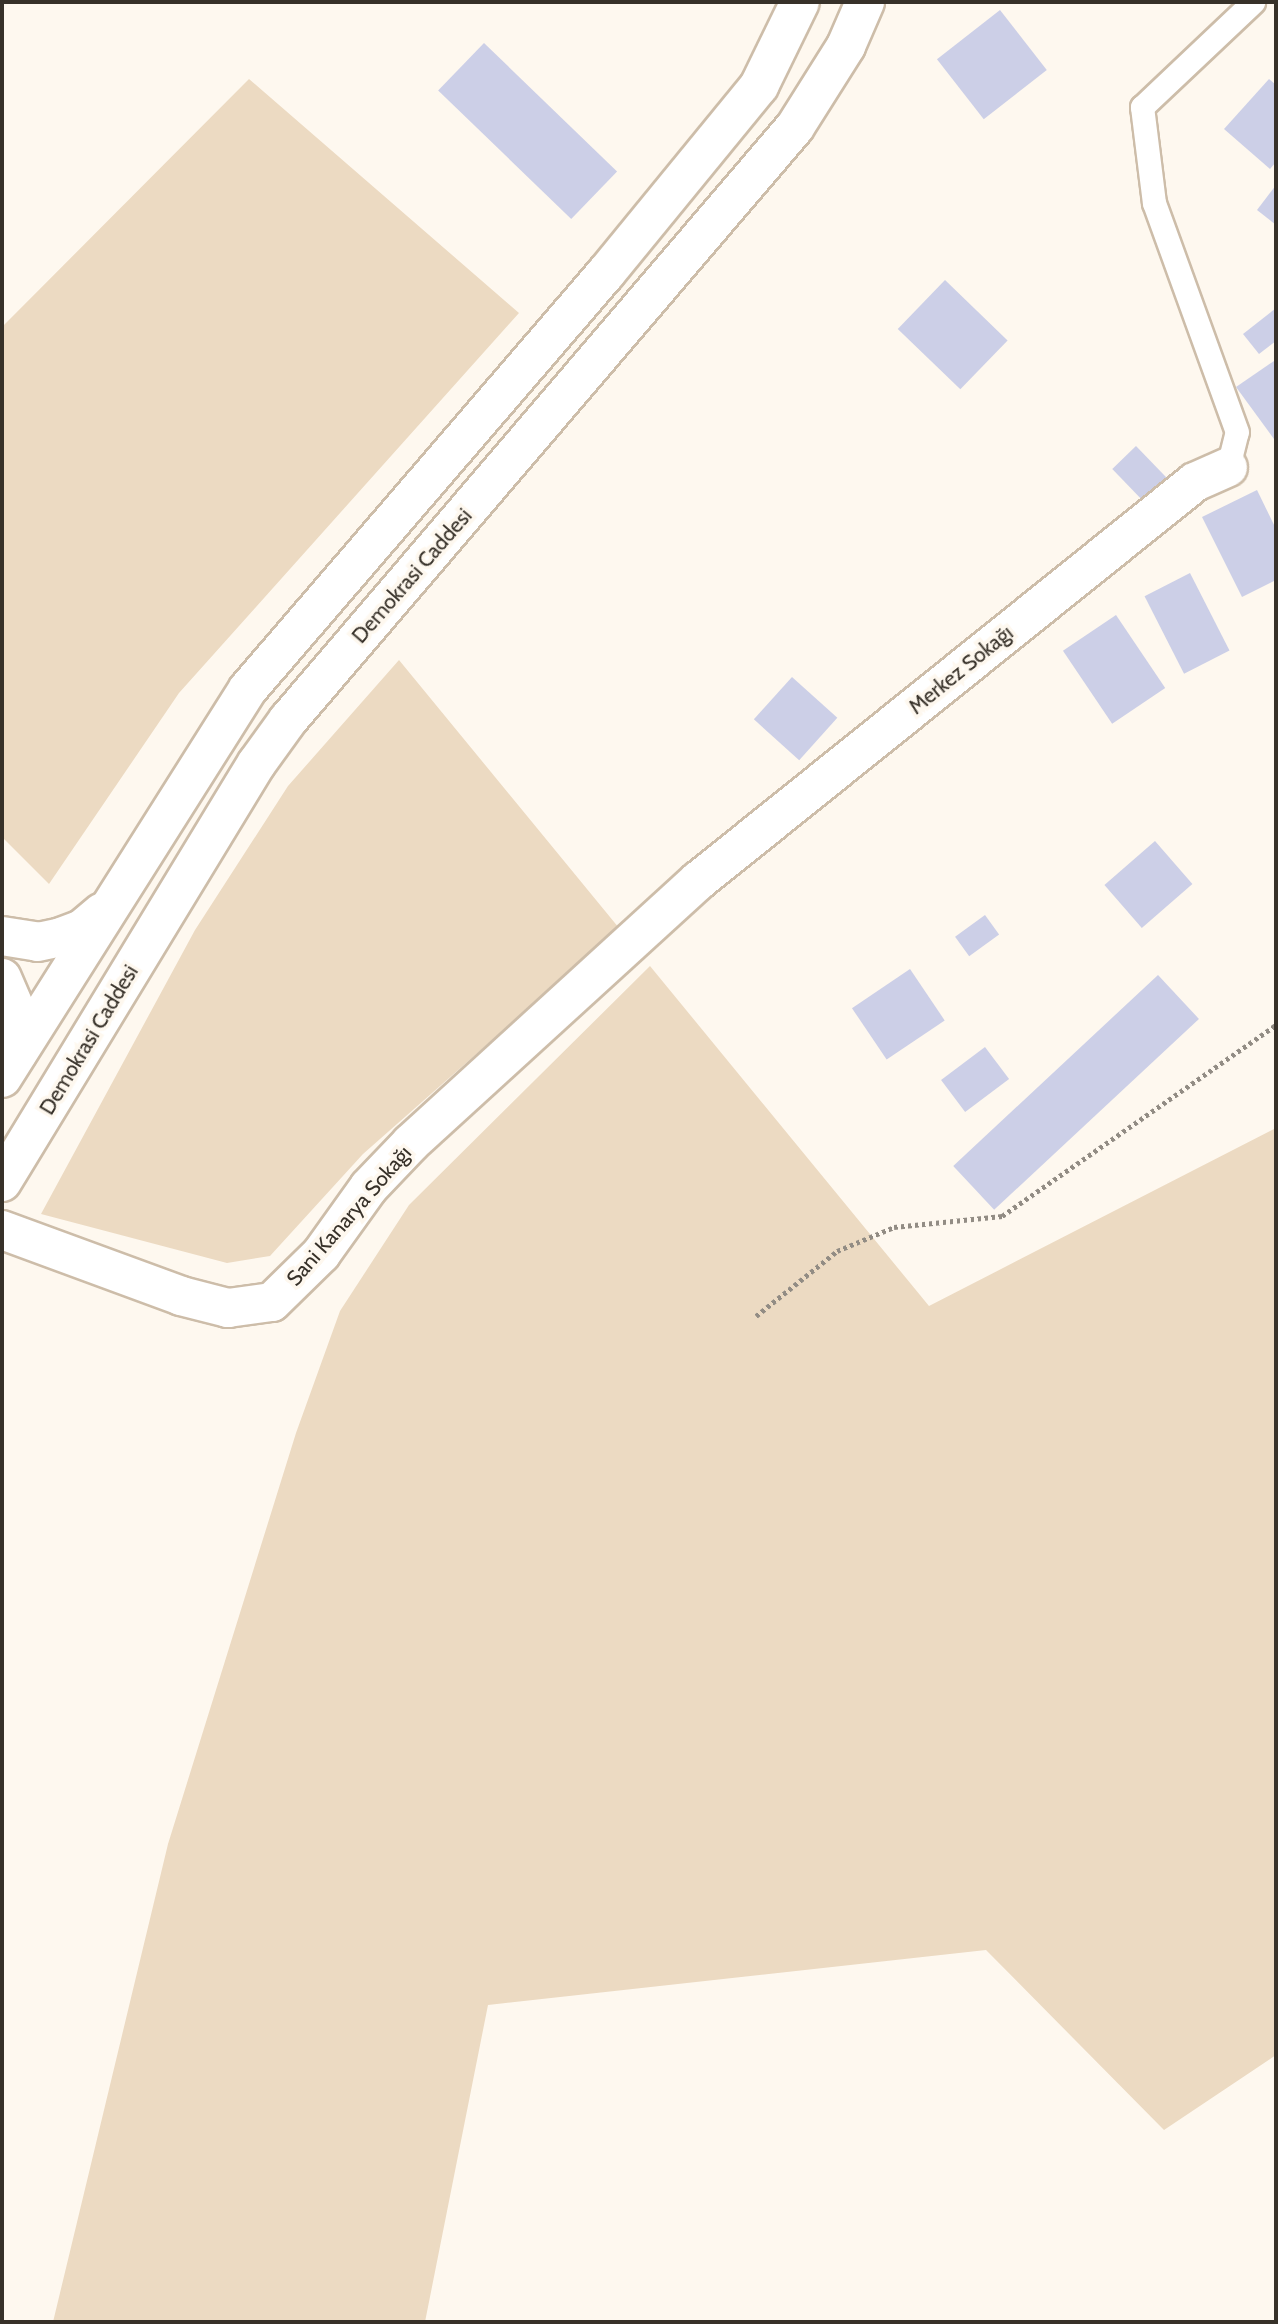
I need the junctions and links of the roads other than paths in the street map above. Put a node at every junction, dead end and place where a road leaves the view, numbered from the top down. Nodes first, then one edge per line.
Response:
1 (800, 2) edge
2 (865, 2) edge
3 (1253, 2) edge
4 (1228, 467) joint
5 (698, 881) joint
6 (109, 906) junction
7 (2, 936) edge
8 (2, 978) edge
9 (10, 1065) edge
10 (2, 1182) edge
11 (2, 1230) edge

1 - 6 main road
2 - 10 main road, Demokrasi Caddesi
3 - 4 lane
4 - 5 main road, Merkez Sokağı
5 - 11 main road, Sani Kanarya Sokağı
6 - 7 main road
6 - 9 main road
8 - 9 main road

